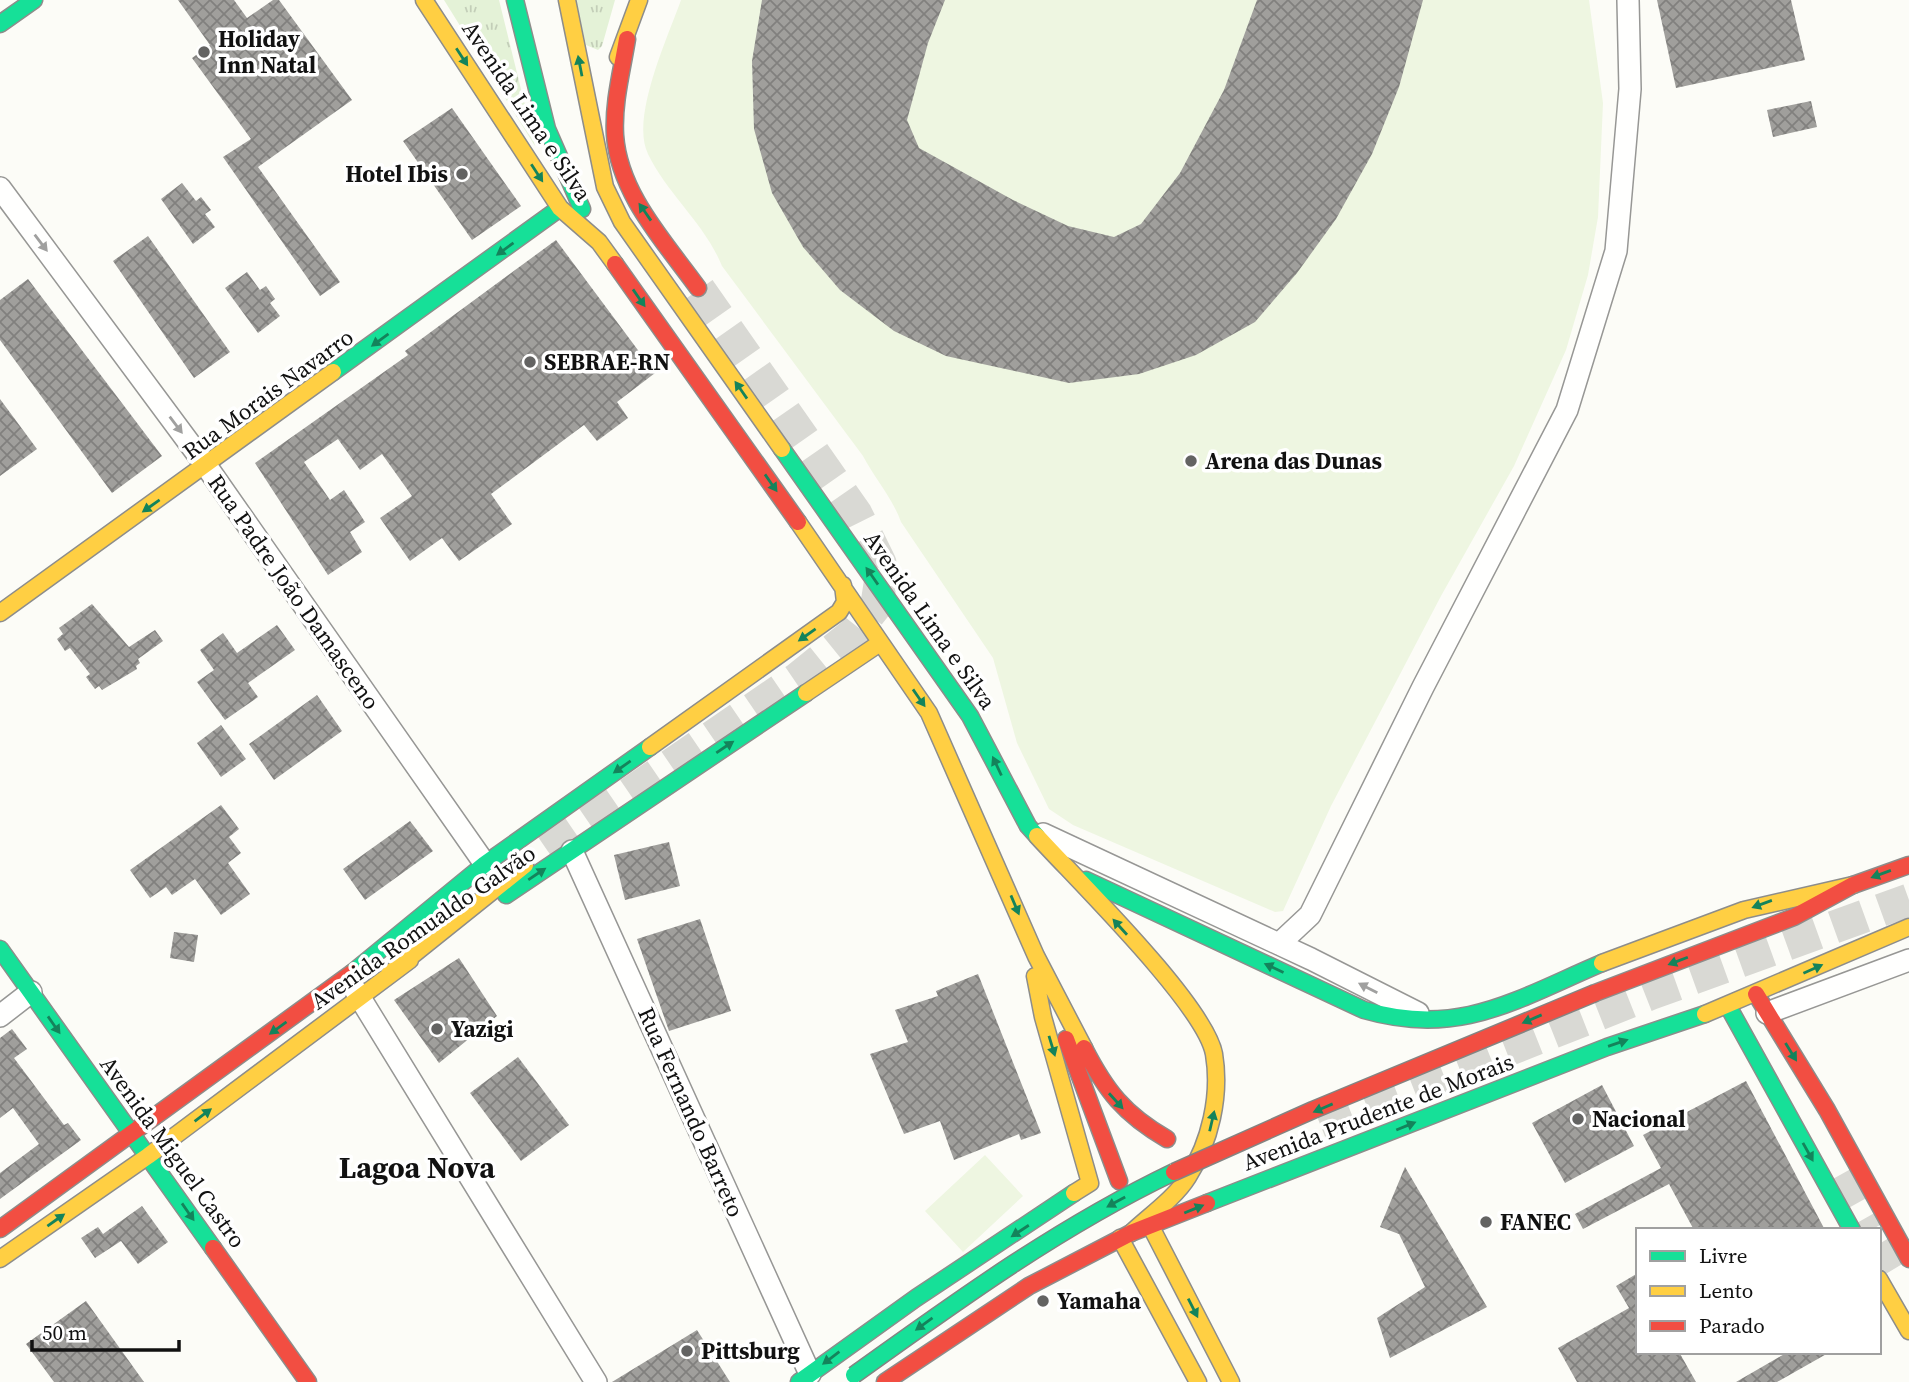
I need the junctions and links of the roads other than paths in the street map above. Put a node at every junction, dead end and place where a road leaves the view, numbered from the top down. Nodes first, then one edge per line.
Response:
1 (12, 0) edge
2 (34, 0) edge
3 (424, 0) edge
4 (515, 0) edge
5 (567, 0) edge
6 (639, 0) edge
7 (1628, 0) edge
8 (0, 8) edge
9 (0, 24) edge
10 (627, 38) junction
11 (593, 133) junction
12 (0, 188) edge
13 (560, 208) junction
14 (599, 242) junction
15 (698, 289) tunnel mouth
16 (207, 467) junction
17 (843, 585) junction
18 (0, 613) edge
19 (880, 643) junction
20 (1028, 827) junction
21 (572, 851) junction
22 (485, 864) junction
23 (1909, 864) edge
24 (525, 865) dead end
25 (1073, 874) junction
26 (1853, 885) junction
27 (1310, 915) junction
28 (1906, 935) edge
29 (1279, 944) junction
30 (0, 949) edge
31 (1037, 956) junction
32 (1311, 959) junction
33 (1909, 960) edge
34 (389, 974) junction
35 (346, 978) junction
36 (31, 992) junction
37 (1756, 994) junction
38 (360, 997) junction
39 (1728, 1006) junction
40 (1767, 1013) junction
41 (0, 1016) edge
42 (1429, 1019) junction
43 (132, 1135) junction
44 (1167, 1139) dead end
45 (148, 1156) junction
46 (1119, 1181) dead end
47 (1150, 1225) junction
48 (1851, 1228) edge
49 (0, 1229) edge
50 (1125, 1236) junction
51 (0, 1259) edge
52 (1909, 1259) edge
53 (1881, 1282) tunnel mouth
54 (1909, 1331) edge
55 (805, 1378) edge
56 (849, 1378) edge
57 (308, 1382) edge
58 (596, 1382) edge
59 (885, 1382) edge
60 (1198, 1382) edge
61 (1231, 1382) edge

1 - 8 main road
2 - 9 main road
3 -> 13 main road, Avenida Lima e Silva
4 - 14 main road
11 -> 5 main road, Avenida Lima e Silva
6 - 10 main road
7 - 27 street
10 - 11 main road
15 -> 10 main road
20 -> 11 main road, Avenida Lima e Silva
12 -> 16 street, Rua Padre João Damasceno
13 - 14 main road, Avenida Lima e Silva
13 -> 16 main road, Rua Morais Navarro
14 -> 17 main road, Avenida Lima e Silva
16 -> 18 main road, Rua Morais Navarro
16 - 22 street, Rua Padre João Damasceno
17 - 19 main road, Avenida Lima e Silva
17 -> 22 main road, Avenida Romualdo Galvão
21 -> 19 main road, Avenida Romualdo Galvão
19 -> 31 main road, Avenida Lima e Silva
20 - 25 main road, Avenida Lima e Silva
20 - 29 street
34 -> 21 main road, Avenida Romualdo Galvão
21 - 55 street, Rua Fernando Barreto
22 - 35 main road, Avenida Romualdo Galvão
23 -> 26 main road
24 - 34 main road
42 -> 25 main road
50 -> 25 main road, Avenida Lima e Silva
26 -> 42 main road
26 -> 56 main road, bridge
27 - 29 street
27 - 32 street
37 -> 28 main road, Avenida Prudente de Morais
29 - 32 street
30 - 36 main road, Avenida Miguel Castro
31 -> 44 main road
31 - 46 main road
31 -> 55 main road
42 -> 32 street
33 - 40 street
34 - 38 main road, Avenida Romualdo Galvão
35 - 38 street
35 -> 43 main road, Avenida Romualdo Galvão
36 - 41 street
36 -> 43 main road, Avenida Miguel Castro
37 - 39 main road, Avenida Prudente de Morais
37 - 40 main road
45 -> 38 main road, Avenida Romualdo Galvão
38 - 58 street
47 -> 39 main road, Avenida Prudente de Morais
39 -> 48 main road
40 -> 52 main road
43 - 45 main road, Avenida Miguel Castro
43 - 49 main road, Avenida Romualdo Galvão
51 -> 45 main road, Avenida Romualdo Galvão
45 -> 57 main road, Avenida Miguel Castro
47 - 50 main road, Avenida Prudente de Morais
47 -> 61 main road
50 - 59 main road, Avenida Prudente de Morais
50 - 60 main road
53 - 54 main road

